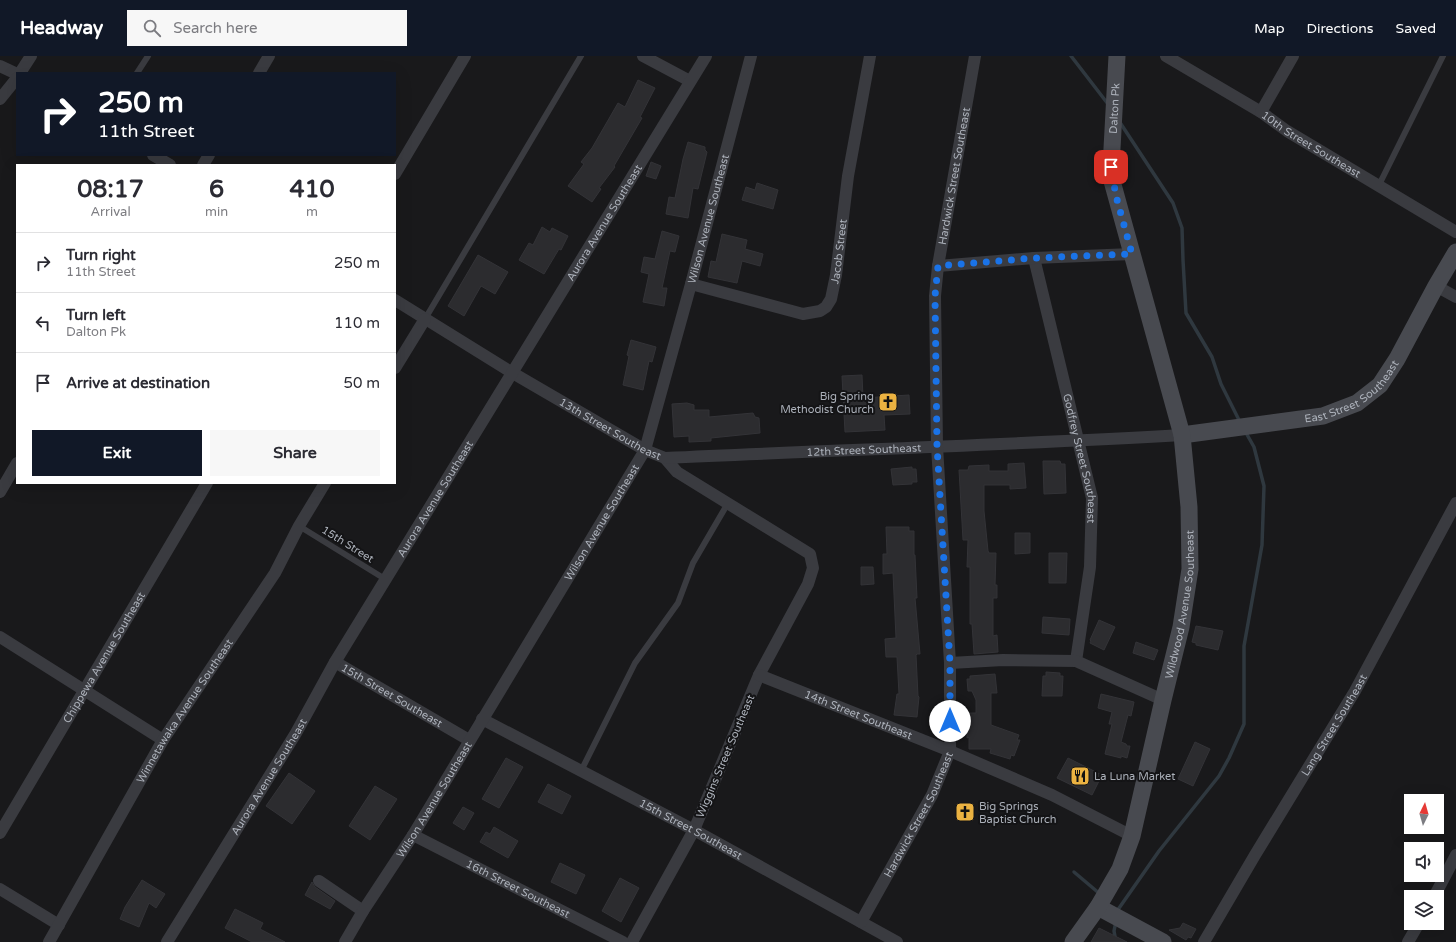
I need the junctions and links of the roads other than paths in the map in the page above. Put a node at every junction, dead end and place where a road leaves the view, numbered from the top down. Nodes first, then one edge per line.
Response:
1 (31, 56) edge
2 (148, 56) edge
3 (269, 56) edge
4 (465, 56) edge
5 (581, 56) edge
6 (644, 56) edge
7 (706, 56) edge
8 (751, 56) edge
9 (870, 56) edge
10 (975, 56) edge
11 (1117, 56) edge
12 (1293, 56) edge
13 (1443, 56) edge
14 (1171, 57) edge
15 (0, 66) edge
16 (21, 72) edge
17 (139, 72) edge
18 (260, 72) edge
19 (16, 74) edge
20 (16, 79) edge
21 (690, 82) junction
22 (0, 99) edge
23 (1261, 112) junction
24 (155, 156) edge
25 (168, 164) edge
26 (396, 172) edge
27 (1379, 185) junction
28 (1456, 232) edge
29 (1456, 252) edge
30 (1132, 254) junction
31 (1034, 258) junction
32 (938, 266) junction
33 (691, 284) junction
34 (1436, 286) junction
35 (1456, 298) edge
36 (396, 301) edge
37 (425, 319) junction
38 (396, 366) edge
39 (511, 372) junction
40 (1182, 435) junction
41 (1078, 441) junction
42 (937, 446) junction
43 (645, 450) junction
44 (665, 458) junction
45 (16, 465) edge
46 (206, 484) edge
47 (325, 484) edge
48 (0, 492) edge
49 (728, 503) junction
50 (1456, 503) edge
51 (299, 526) junction
52 (813, 568) joint
53 (385, 579) junction
54 (0, 637) edge
55 (1076, 661) junction
56 (335, 662) junction
57 (950, 663) junction
58 (759, 675) junction
59 (86, 690) junction
60 (1163, 700) junction
61 (482, 719) junction
62 (163, 740) junction
63 (469, 740) junction
64 (950, 750) junction
65 (581, 771) junction
66 (694, 830) junction
67 (0, 833) edge
68 (413, 835) junction
69 (1132, 836) junction
70 (1456, 855) edge
71 (319, 881) dead end
72 (0, 889) edge
73 (1438, 890) edge
74 (1098, 907) junction
75 (363, 911) junction
76 (861, 922) junction
77 (59, 925) junction
78 (1415, 930) edge
79 (49, 942) edge
80 (167, 942) edge
81 (345, 942) edge
82 (623, 942) edge
83 (632, 942) edge
84 (897, 942) edge
85 (1073, 942) edge
86 (1163, 942) edge
87 (1204, 942) edge
88 (1408, 942) edge

1 - 16 street
2 - 17 lane
3 - 18 street
4 - 26 street
5 - 37 lane
6 - 21 street
7 - 21 street, Aurora Avenue Southeast
8 - 33 street, Wilson Avenue Southeast
9 - 33 street, Jacob Street
10 - 32 street, Hardwick Street Southeast
11 - 30 main road, Dalton Pk
12 - 23 street
13 - 27 lane
14 - 23 street, 10th Street Southeast
15 - 19 street
20 - 22 street
21 - 39 street, Aurora Avenue Southeast
23 - 27 street, 10th Street Southeast
24 - 25 street
27 - 28 street, 10th Street Southeast
29 - 34 main road, East Street Southeast
30 - 31 street
30 - 40 main road, Wildwood Avenue Southeast
31 - 32 street
31 - 41 street, Godfrey Street Southeast
32 - 42 street, Hardwick Street Southeast
33 - 43 street, Wilson Avenue Southeast
34 - 35 street
34 - 40 main road, East Street Southeast
36 - 37 street, 13th Street Southeast
37 - 38 street
37 - 39 street, 13th Street Southeast
39 - 43 street, 13th Street Southeast
39 - 53 street, Aurora Avenue Southeast
40 - 41 street, 12th Street Southeast
40 - 60 main road, Wildwood Avenue Southeast
41 - 42 street, 12th Street Southeast
41 - 55 street, Godfrey Street Southeast
42 - 44 street, 12th Street Southeast
42 - 57 street, Hardwick Street Southeast
43 - 44 street, 13th Street Southeast
43 - 61 street, Wilson Avenue Southeast
44 - 49 street, 13th Street Southeast
45 - 48 street
46 - 59 street, Chippewa Avenue Southeast
47 - 51 street, Winnetawaka Avenue Southeast
49 - 52 street, 13th Street Southeast
49 - 65 lane
50 - 87 street, Lang Street Southeast
51 - 53 lane, 15th Street
51 - 62 street, Winnetawaka Avenue Southeast
52 - 58 street, Wiggins Street Southeast
53 - 56 street, Aurora Avenue Southeast
54 - 59 street
55 - 57 street
55 - 60 street
56 - 63 street, 15th Street Southeast
56 - 80 street, Aurora Avenue Southeast
57 - 64 street, Hardwick Street Southeast
58 - 64 street, 14th Street Southeast
58 - 66 street, Wiggins Street Southeast
59 - 62 street
59 - 67 street, Chippewa Avenue Southeast
60 - 69 main road, Wildwood Avenue Southeast
61 - 63 street, Wilson Avenue Southeast
61 - 65 street, 15th Street Southeast
62 - 77 street, Winnetawaka Avenue Southeast
63 - 68 street, Wilson Avenue Southeast
64 - 69 street, 14th Street Southeast
64 - 76 street, Hardwick Street Southeast
65 - 66 street, 15th Street Southeast
66 - 76 street, 15th Street Southeast
66 - 83 street, Wiggins Street Southeast
68 - 75 street, Wilson Avenue Southeast
68 - 82 street, 16th Street Southeast
69 - 74 main road, Wildwood Avenue Southeast
70 - 73 street
71 - 75 street
72 - 77 street
74 - 85 main road, Wildwood Avenue Southeast
74 - 86 main road
75 - 81 street, Wilson Avenue Southeast
76 - 84 street, 15th Street Southeast
77 - 79 street, Winnetawaka Avenue Southeast
78 - 88 street

